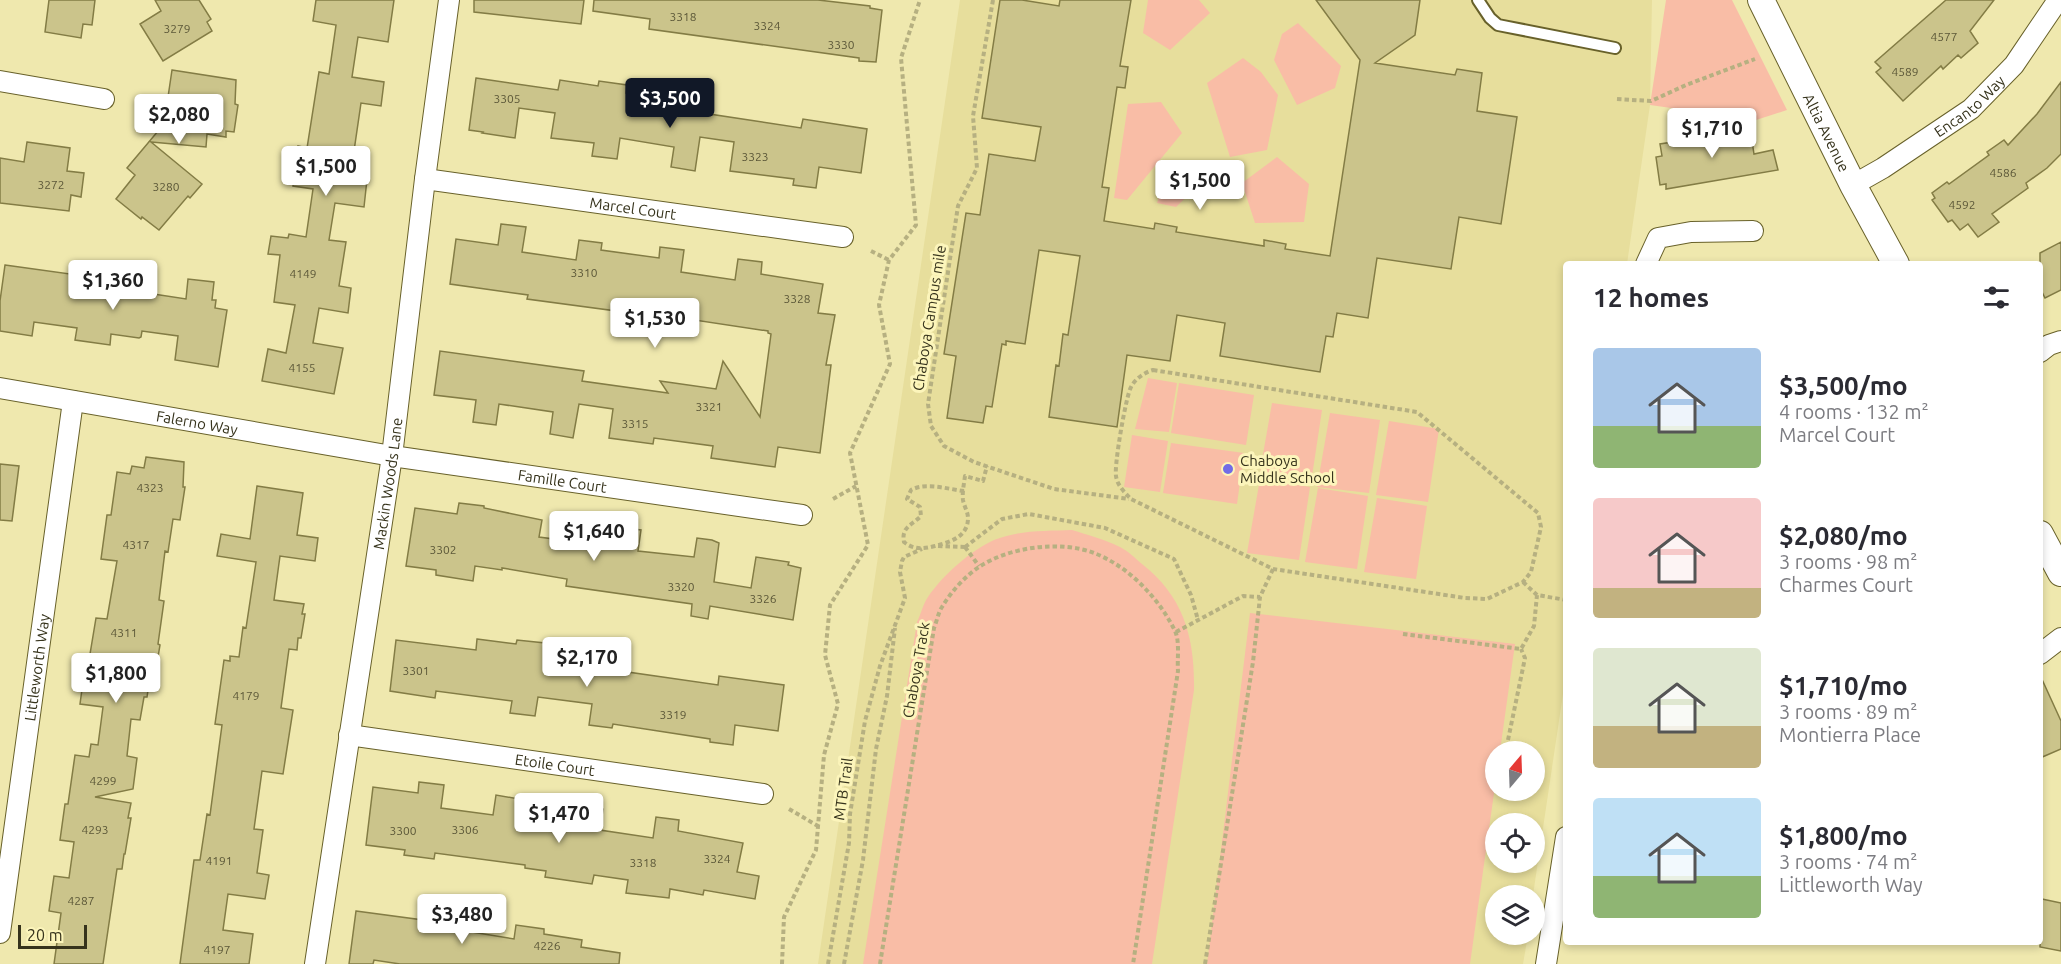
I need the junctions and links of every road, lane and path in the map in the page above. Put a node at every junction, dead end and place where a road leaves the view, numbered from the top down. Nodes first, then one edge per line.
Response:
1 (449, 0) edge
2 (920, 0) edge
3 (993, 0) edge
4 (1478, 0) edge
5 (1761, 0) edge
6 (2058, 0) edge
7 (1615, 48) dead end
8 (1755, 59) dead end
9 (0, 81) edge
10 (104, 99) dead end
11 (1617, 99) dead end
12 (424, 179) junction
13 (1853, 185) junction
14 (1753, 231) dead end
15 (843, 237) dead end
16 (871, 251) dead end
17 (889, 260) junction
18 (1647, 261) edge
19 (1894, 261) edge
20 (2061, 341) edge
21 (2043, 350) edge
22 (0, 388) edge
23 (73, 401) junction
24 (392, 456) junction
25 (987, 466) junction
26 (856, 486) junction
27 (964, 491) junction
28 (833, 499) dead end
29 (1131, 500) junction
30 (802, 515) dead end
31 (2043, 540) edge
32 (934, 546) junction
33 (965, 547) junction
34 (922, 549) junction
35 (980, 567) junction
36 (1273, 569) junction
37 (2061, 573) edge
38 (1523, 582) junction
39 (1537, 595) junction
40 (1260, 597) junction
41 (1563, 599) edge
42 (1198, 620) junction
43 (896, 621) junction
44 (1176, 633) junction
45 (1403, 634) dead end
46 (2061, 638) edge
47 (1521, 649) junction
48 (2043, 652) edge
49 (349, 735) junction
50 (1508, 740) dead end
51 (763, 794) dead end
52 (789, 809) dead end
53 (818, 826) junction
54 (1563, 856) edge
55 (0, 933) edge
56 (315, 964) edge
57 (782, 964) edge
58 (828, 964) edge
59 (844, 964) edge
60 (880, 964) edge
61 (1133, 964) edge
62 (1205, 964) edge
63 (1546, 964) edge

1 - 12 street, Mackin Woods Lane
2 - 17 path
3 - 25 path, Chaboya Campus mile
4 - 7 lane
5 - 13 street, Altia Avenue
6 - 13 street, Encanto Way
8 - 11 path
9 - 10 street
12 - 15 street, Marcel Court
12 - 24 street, Mackin Woods Lane
13 - 19 street, Altia Avenue
14 - 18 street
16 - 17 path
17 - 26 path
20 - 21 street
22 - 23 street, Falerno Way
23 - 24 street, Falerno Way
23 - 55 street, Littleworth Way
24 - 30 street, Famille Court
24 - 49 street, Mackin Woods Lane
25 - 27 path
25 - 29 path, Chaboya Campus mile
26 - 28 path
26 - 53 path
27 - 32 path
27 - 34 path
29 - 36 path, Chaboya Campus mile
29 - 38 path
31 - 37 street
32 - 33 path
32 - 34 path
33 - 35 path
33 - 42 path
34 - 43 path, MTB Trail
35 - 44 path, Chaboya Track
35 - 60 path, Chaboya Track
36 - 38 path, Chaboya Campus mile
36 - 40 path
38 - 39 path
39 - 41 path
39 - 47 path
40 - 42 path
40 - 62 path
42 - 44 path
43 - 58 path, MTB Trail
43 - 59 path, MTB Trail
44 - 61 path, Chaboya Track
45 - 47 path
46 - 48 street
47 - 50 path
49 - 51 street, Etoile Court
49 - 56 street, Mackin Woods Lane
52 - 53 path
53 - 57 path
54 - 63 street

